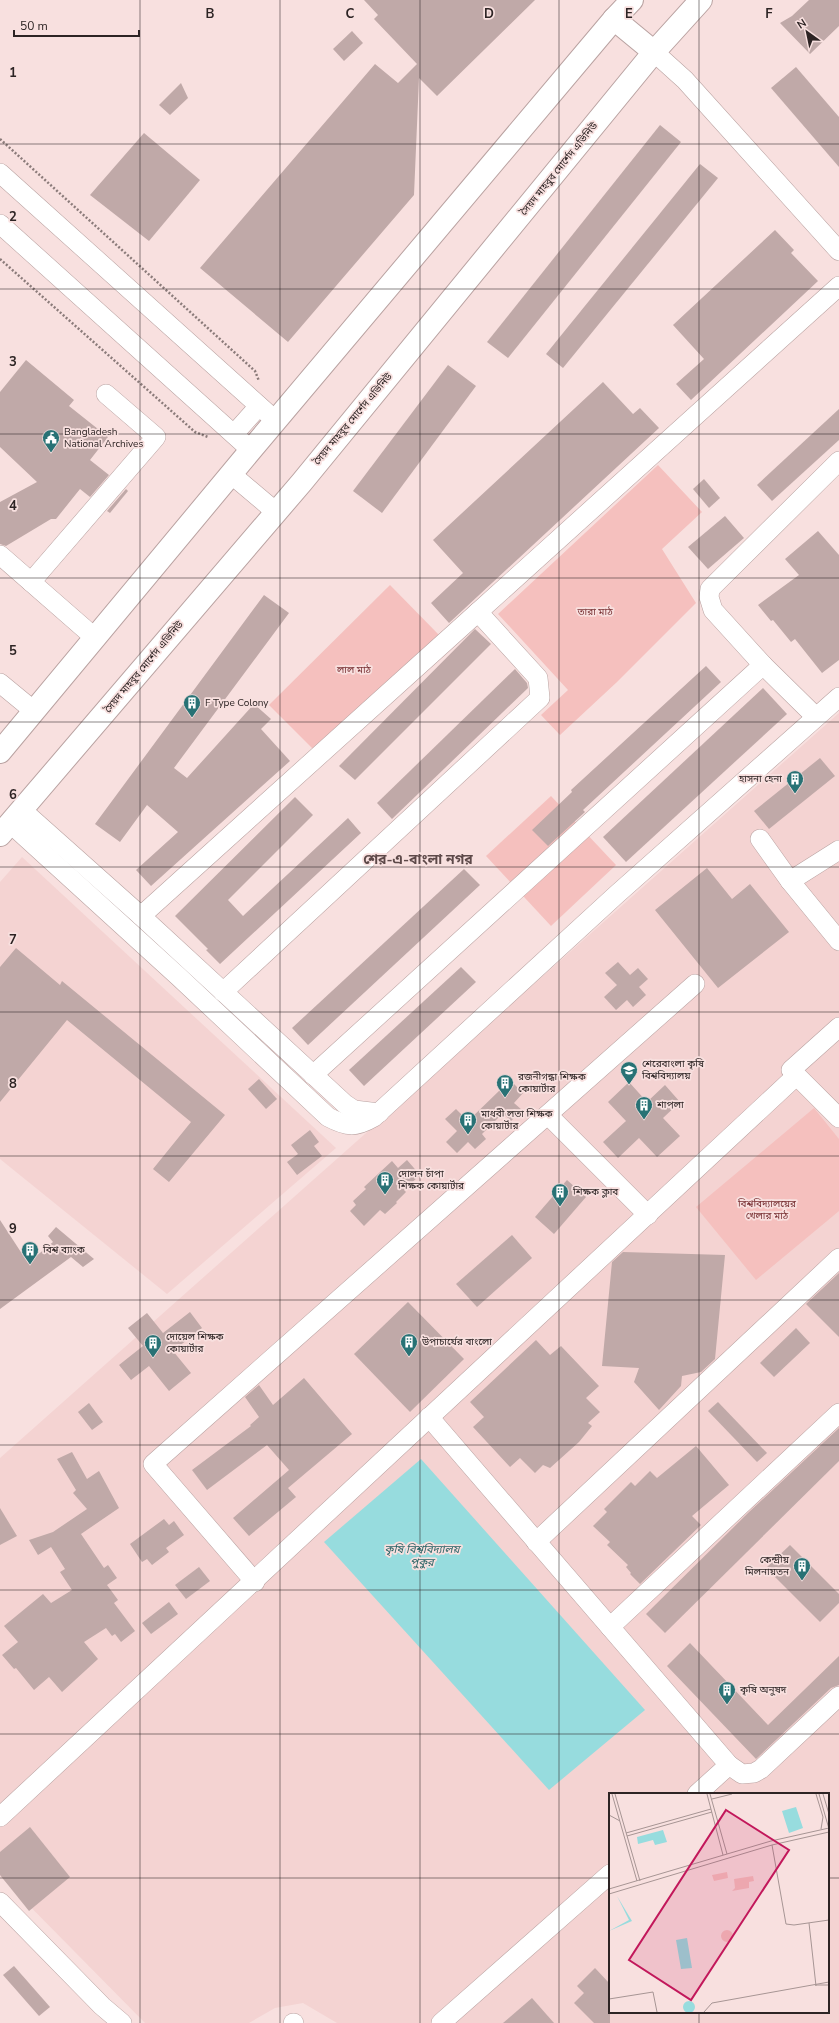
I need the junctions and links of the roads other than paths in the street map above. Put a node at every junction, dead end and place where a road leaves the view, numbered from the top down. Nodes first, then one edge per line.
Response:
1 (632, 0) edge
2 (701, 0) edge
3 (614, 19) junction
4 (654, 52) junction
5 (0, 173) edge
6 (0, 224) edge
7 (839, 251) edge
8 (839, 286) edge
9 (106, 394) dead end
10 (259, 406) junction
11 (276, 421) junction
12 (234, 434) junction
13 (251, 450) junction
14 (839, 461) edge
15 (231, 474) junction
16 (276, 512) junction
17 (0, 555) edge
18 (31, 582) junction
19 (478, 612) junction
20 (94, 637) junction
21 (764, 664) junction
22 (0, 683) edge
23 (839, 697) edge
24 (34, 711) junction
25 (816, 717) junction
26 (0, 752) edge
27 (11, 823) edge
28 (760, 839) dead end
29 (839, 850) edge
30 (790, 881) junction
31 (142, 916) junction
32 (839, 941) edge
33 (185, 970) junction
34 (695, 984) dead end
35 (222, 992) junction
36 (839, 1027) edge
37 (313, 1075) junction
38 (796, 1076) junction
39 (379, 1113) junction
40 (548, 1115) junction
41 (839, 1118) edge
42 (648, 1215) junction
43 (839, 1258) edge
44 (839, 1413) edge
45 (429, 1417) junction
46 (536, 1542) junction
47 (255, 1582) junction
48 (610, 1627) junction
49 (839, 1696) edge
50 (729, 1765) junction
51 (698, 1793) edge
52 (0, 1817) edge
53 (609, 1875) edge
54 (0, 1902) edge
55 (122, 2023) edge
56 (441, 2023) edge

1 - 3 main road
2 - 4 main road, সৈয়দ মাহবুব মোর্শেদ এভিনিউ
3 - 4 main road
3 - 11 main road
4 - 7 street
4 - 16 main road, সৈয়দ মাহবুব মোর্শেদ এভিনিউ
5 - 10 street
6 - 12 street
8 - 19 street
9 - 18 street
10 - 11 street
10 - 12 street
11 - 13 main road
12 - 13 street
13 - 15 main road
14 - 21 street
15 - 16 street
15 - 20 main road
16 - 27 main road, সৈয়দ মাহবুব মোর্শেদ এভিনিউ
17 - 18 street
18 - 20 street
19 - 31 street
19 - 35 street
20 - 24 main road
21 - 25 street
21 - 37 street
22 - 24 street
23 - 25 street
24 - 26 main road
25 - 39 street
27 - 31 street
27 - 33 street
28 - 30 street
29 - 30 street
30 - 32 street
31 - 33 street
33 - 35 street
33 - 39 street
34 - 40 street
35 - 37 street
36 - 38 street
37 - 39 street
38 - 41 street
38 - 42 street
40 - 42 street
40 - 47 street
42 - 45 street
43 - 46 street
44 - 48 street
45 - 46 street
45 - 47 street
46 - 48 street
47 - 52 street
48 - 50 street
49 - 50 street
50 - 51 street
53 - 56 street
54 - 55 street

